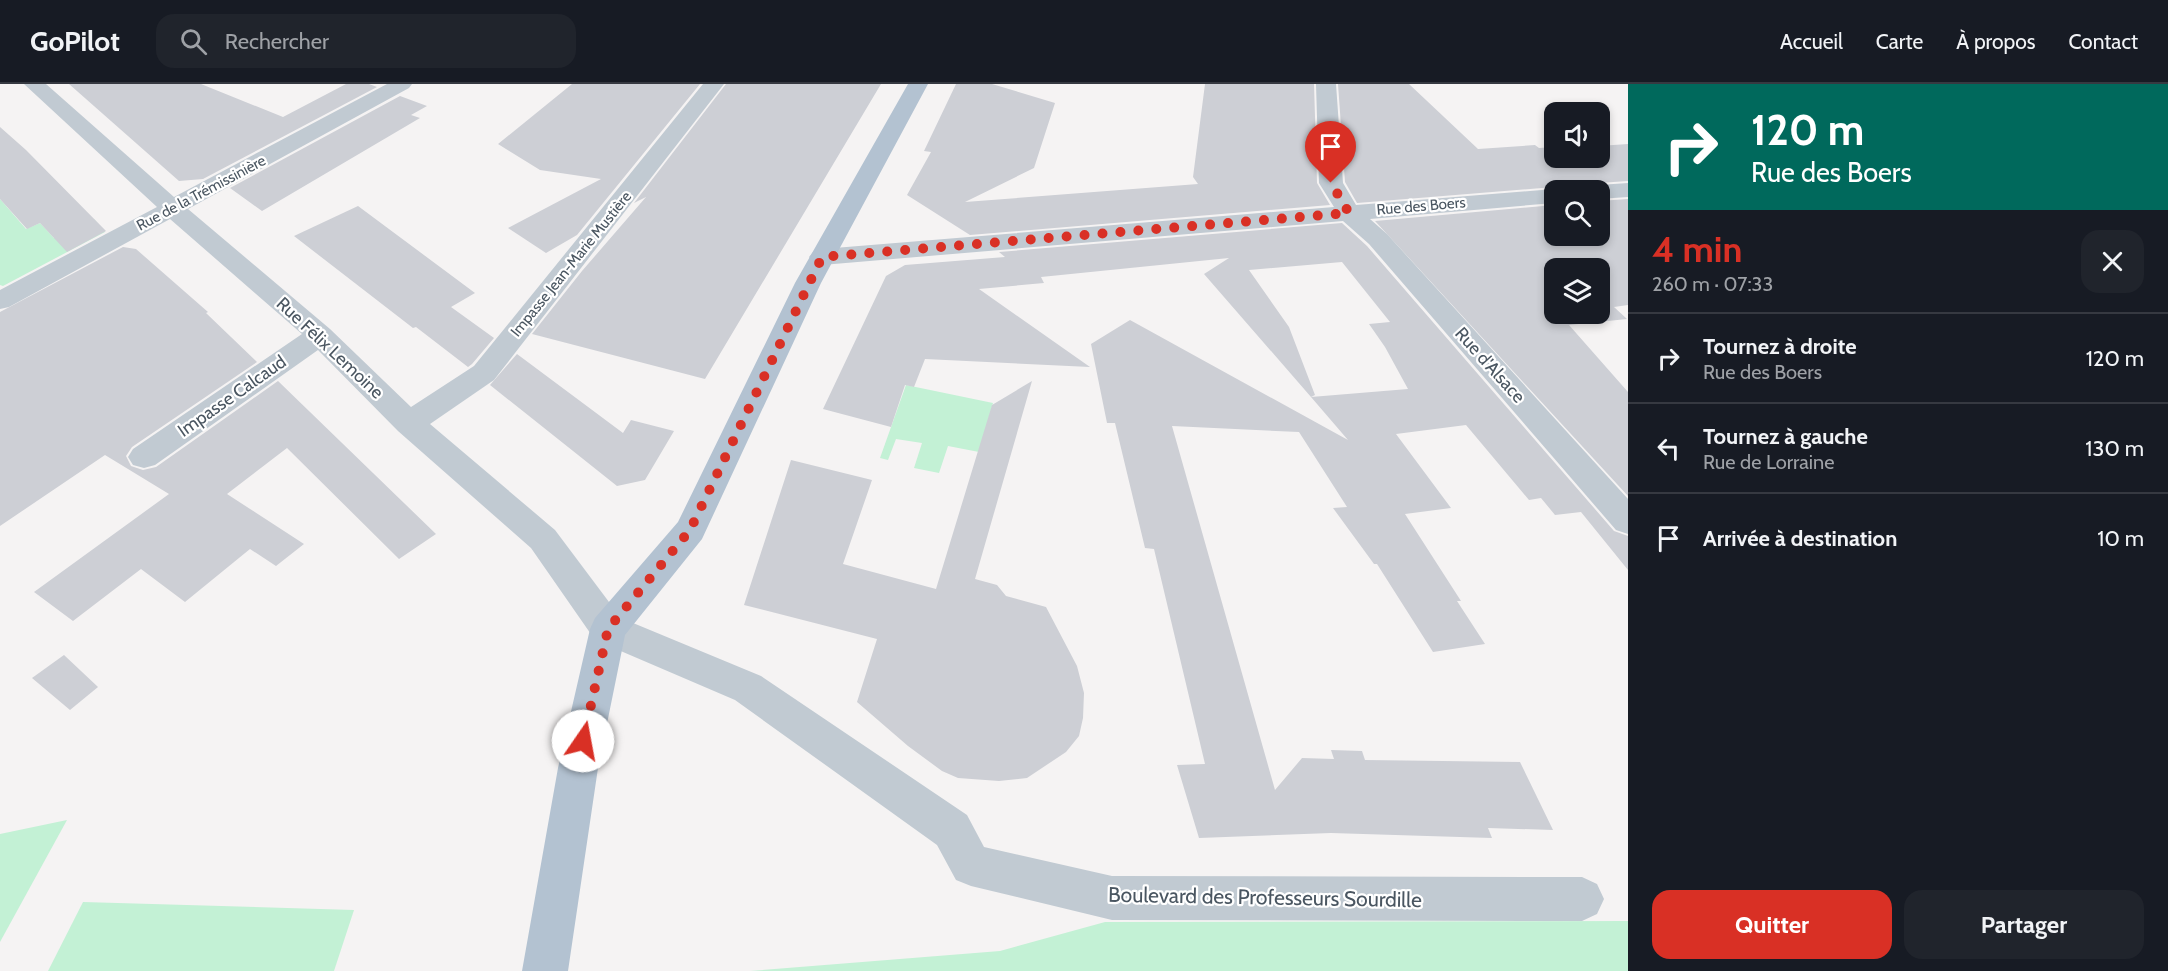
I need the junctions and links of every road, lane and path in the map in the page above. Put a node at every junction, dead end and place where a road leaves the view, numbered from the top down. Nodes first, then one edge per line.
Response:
1 (402, 84) edge
2 (714, 84) edge
3 (918, 84) edge
4 (1326, 84) edge
5 (45, 86) edge
6 (1628, 190) edge
7 (1610, 191) edge
8 (1544, 197) edge
9 (172, 207) junction
10 (1349, 213) junction
11 (822, 257) junction
12 (0, 301) edge
13 (320, 335) junction
14 (409, 423) junction
15 (144, 457) dead end
16 (1628, 521) edge
17 (608, 629) junction
18 (1582, 899) dead end
19 (546, 962) edge

1 - 9 street, Rue de la Trémissinière
2 - 14 street, Impasse Jean-Marie Mustière
3 - 11 main road
4 - 10 street, Rue d'Alsace
5 - 9 street, Rue Félix Lemoine
6 - 7 street
8 - 10 street, Rue des Boers
9 - 12 street, Rue de la Trémissinière
9 - 13 street, Rue Félix Lemoine
10 - 11 street, Rue des Boers
10 - 16 street, Rue d'Alsace
11 - 17 main road
13 - 14 street, Rue Félix Lemoine
13 - 15 street, Impasse Calcaud
14 - 17 street, Rue Félix Lemoine
17 - 18 street, Boulevard des Professeurs Sourdille
17 - 19 main road

